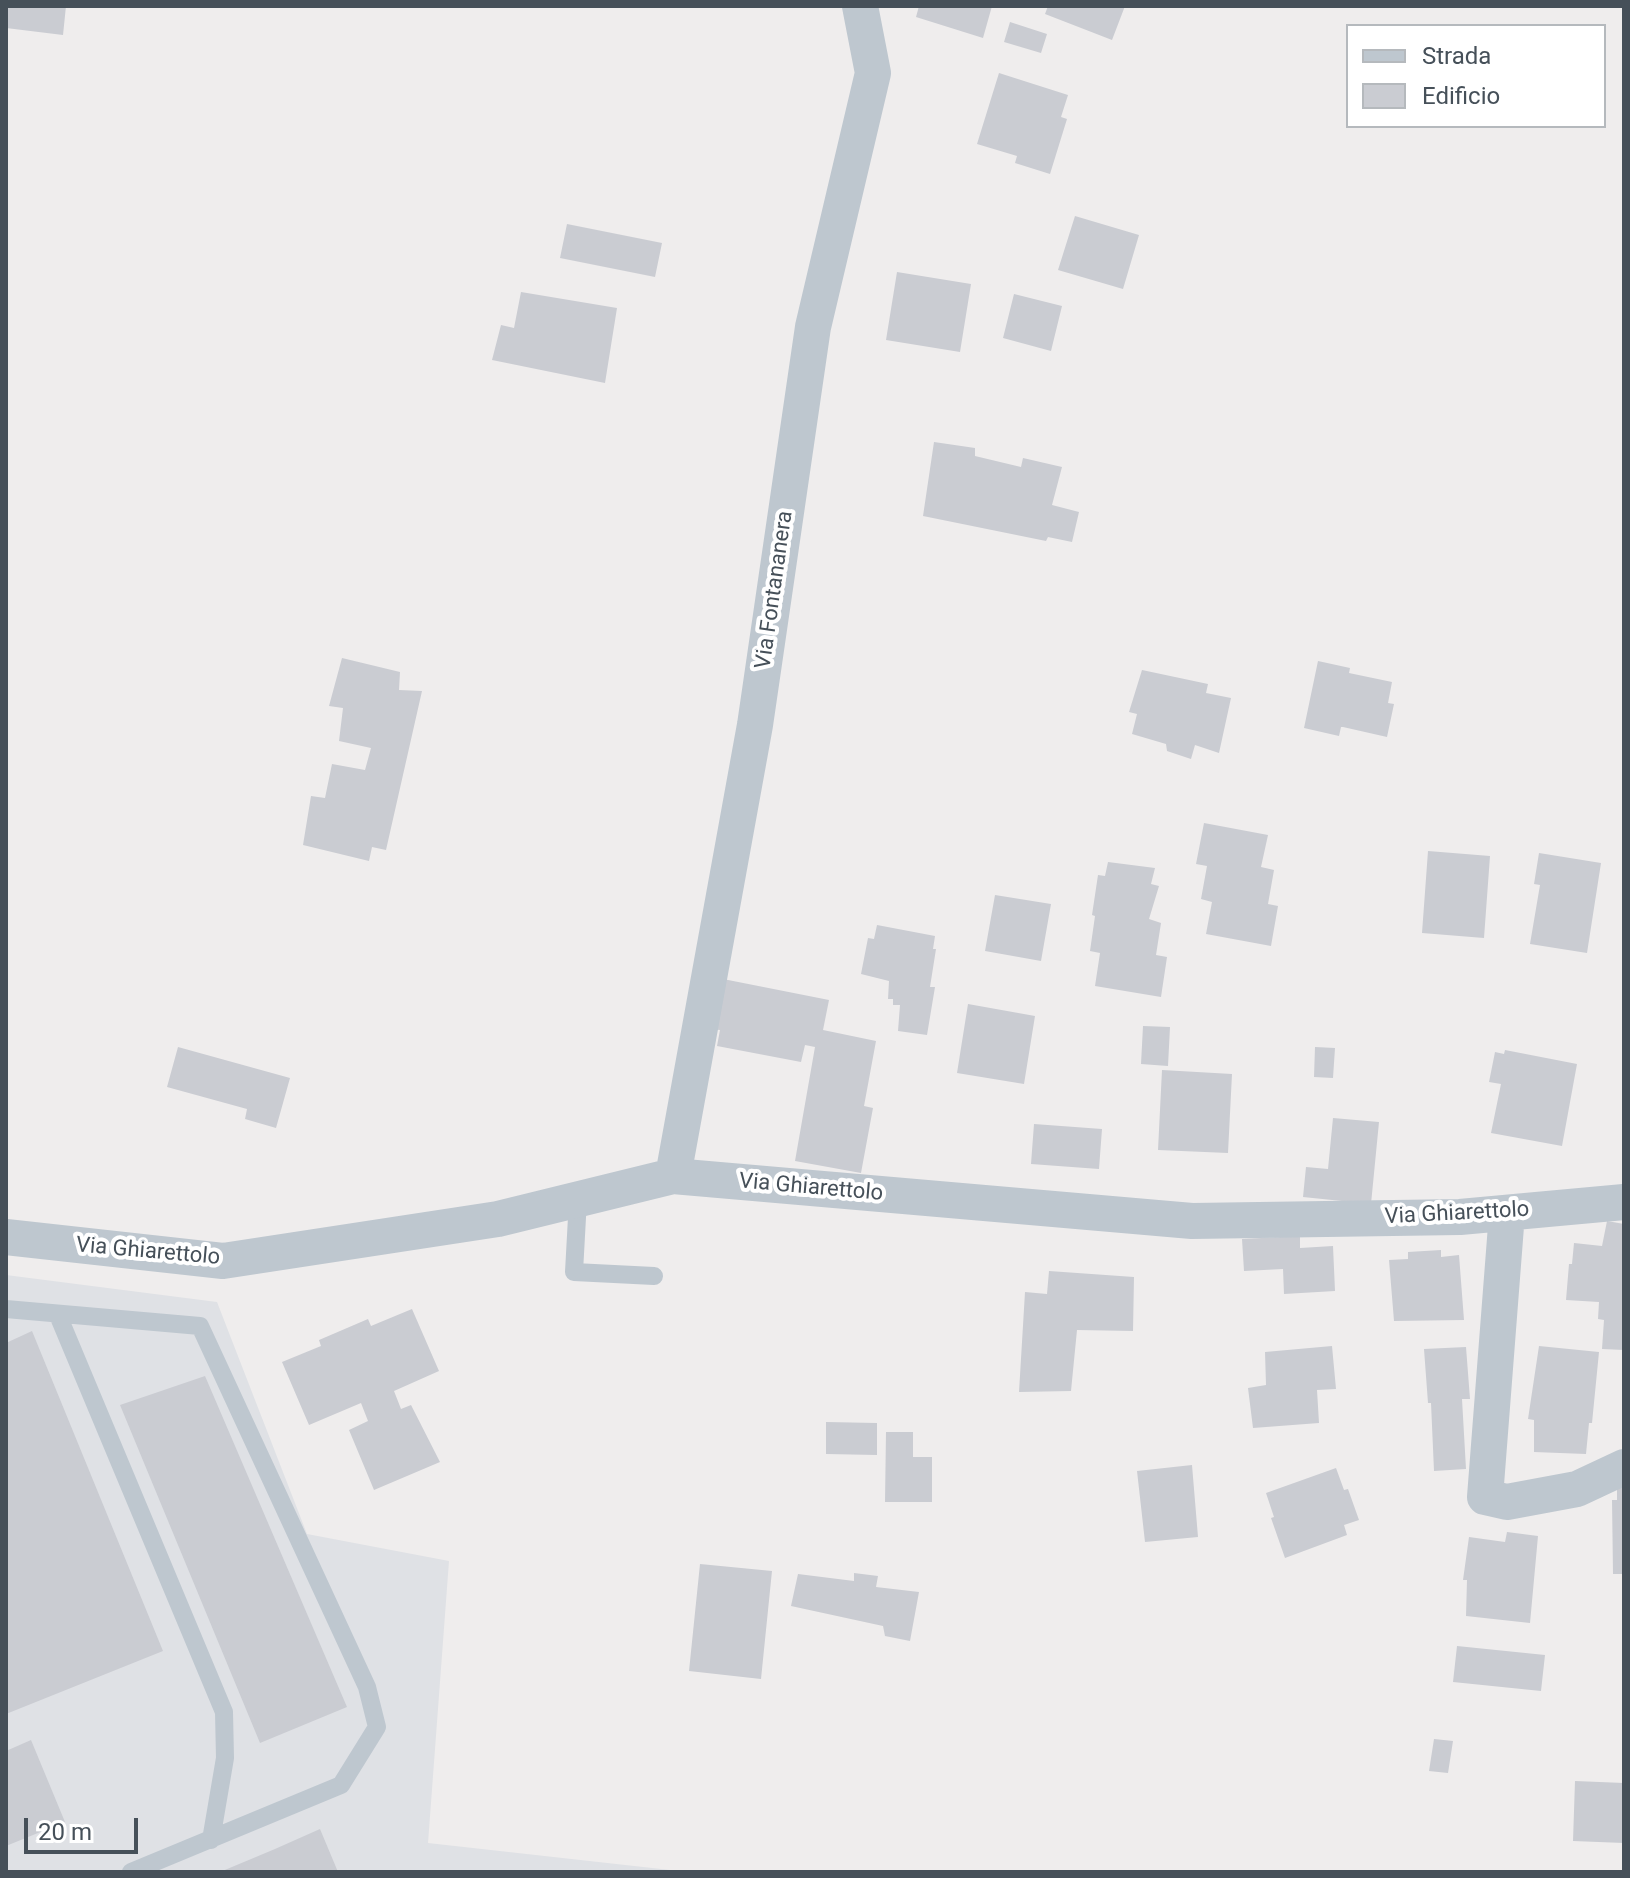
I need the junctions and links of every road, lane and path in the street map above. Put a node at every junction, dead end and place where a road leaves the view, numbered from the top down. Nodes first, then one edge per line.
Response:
1 (860, 6) edge
2 (673, 1176) junction
3 (578, 1199) junction
4 (1624, 1202) edge
5 (1507, 1213) junction
6 (6, 1237) edge
7 (654, 1276) dead end
8 (6, 1309) edge
9 (58, 1315) junction
10 (1624, 1467) edge
11 (211, 1840) junction
12 (131, 1872) edge

1 - 2 street, Via Fontananera
2 - 3 street, Via Ghiarettolo
2 - 5 street, Via Ghiarettolo
3 - 6 street, Via Ghiarettolo
3 - 7 lane
4 - 5 street, Via Ghiarettolo
5 - 10 street
8 - 9 lane
9 - 11 lane
9 - 11 lane
11 - 12 lane

